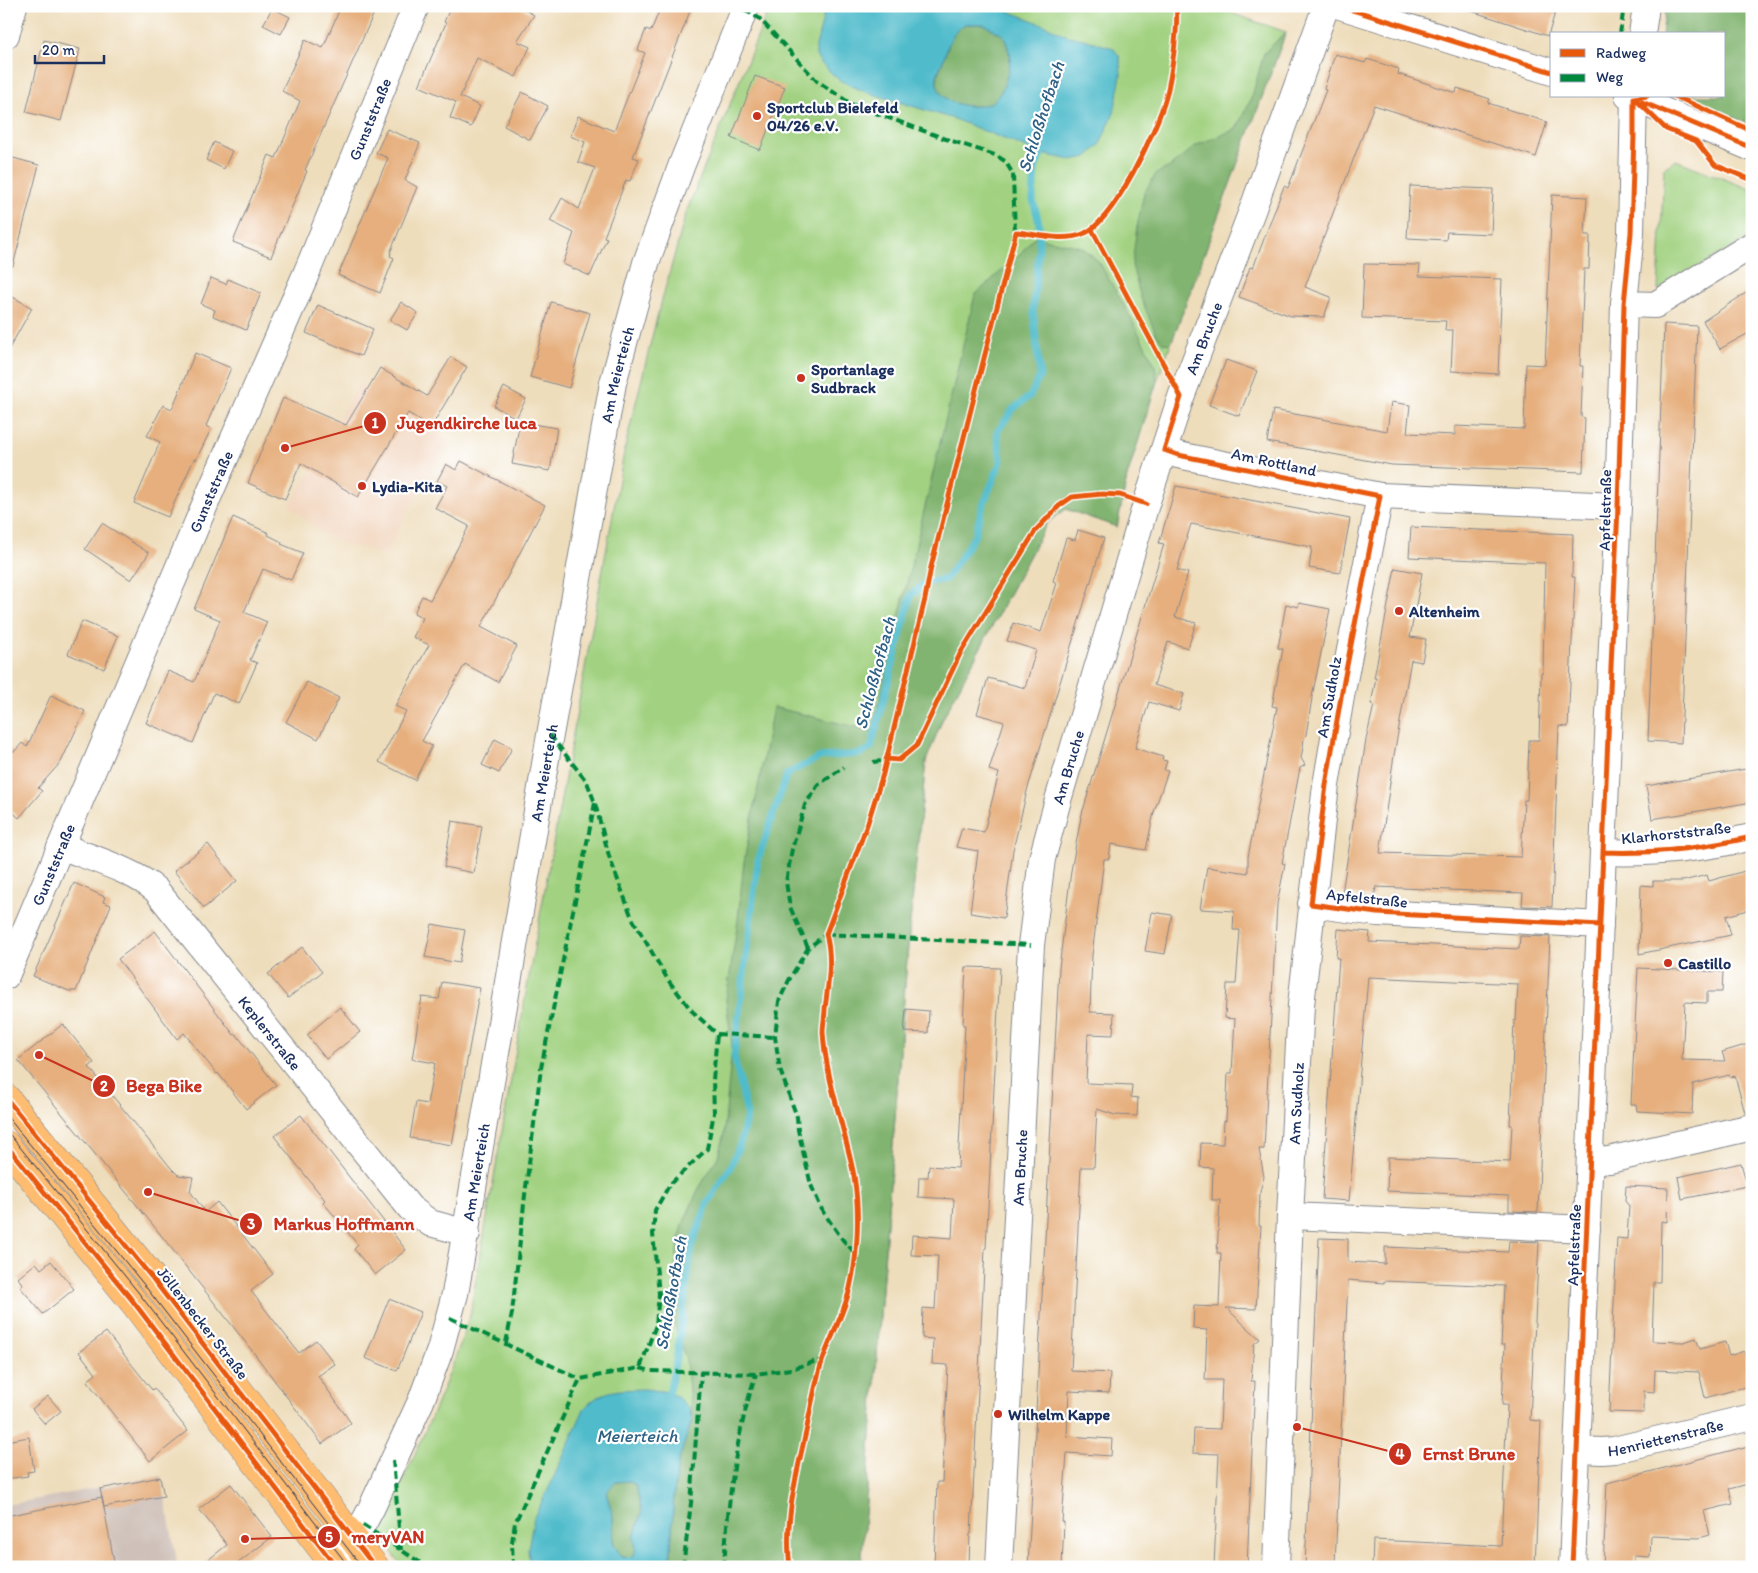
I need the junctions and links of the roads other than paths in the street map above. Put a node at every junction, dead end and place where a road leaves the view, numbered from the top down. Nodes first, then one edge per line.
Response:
1 (14, 6) edge
2 (416, 6) edge
3 (746, 6) edge
4 (1326, 6) edge
5 (1340, 6) edge
6 (1646, 6) edge
7 (1642, 32) edge
8 (6, 35) edge
9 (1550, 71) edge
10 (1632, 98) edge
11 (1634, 98) edge
12 (1752, 148) edge
13 (1752, 245) edge
14 (1624, 304) junction
15 (1164, 450) junction
16 (1380, 496) junction
17 (1618, 506) junction
18 (1752, 836) edge
19 (61, 846) junction
20 (1604, 852) junction
21 (1311, 904) junction
22 (1600, 925) junction
23 (6, 976) edge
24 (6, 1098) edge
25 (1752, 1127) edge
26 (6, 1145) edge
27 (1590, 1160) junction
28 (1290, 1216) junction
29 (1587, 1229) junction
30 (467, 1233) junction
31 (1752, 1417) edge
32 (1578, 1450) junction
33 (353, 1538) junction
34 (331, 1565) edge
35 (375, 1567) edge
36 (999, 1567) edge
37 (1276, 1567) edge
38 (1572, 1567) edge

1 - 8 street
2 - 19 street, Gunststraße
3 - 30 street, Am Meierteich
4 - 15 street, Am Bruche
5 - 9 street
6 - 7 street
10 - 14 street, Apfelstraße
11 - 12 street
13 - 14 street
14 - 17 street, Apfelstraße
15 - 16 street, Am Rottland
15 - 36 street, Am Bruche
16 - 17 street, Am Rottland
16 - 21 street, Am Sudholz
17 - 20 street, Apfelstraße
18 - 20 street, Klarhorststraße
19 - 23 street, Gunststraße
19 - 30 street, Keplerstraße
20 - 22 street, Apfelstraße
21 - 22 street, Apfelstraße
21 - 28 street, Am Sudholz
22 - 27 street, Apfelstraße
24 - 33 main road, Jöllenbecker Straße
25 - 27 street
26 - 34 main road
27 - 29 street, Apfelstraße
28 - 29 street, Apfelstraße
28 - 37 street, Am Sudholz
29 - 32 street, Apfelstraße
30 - 33 street, Am Meierteich
31 - 32 street, Henriettenstraße
32 - 38 street, Apfelstraße
33 - 34 street
33 - 35 main road, Jöllenbecker Straße

